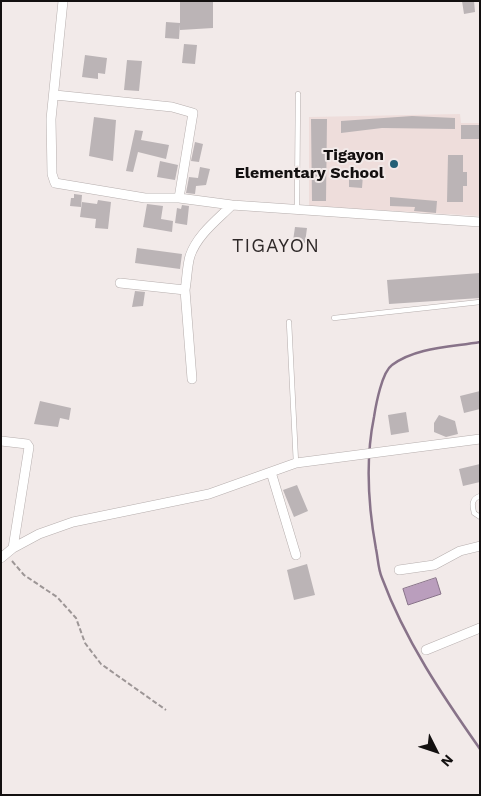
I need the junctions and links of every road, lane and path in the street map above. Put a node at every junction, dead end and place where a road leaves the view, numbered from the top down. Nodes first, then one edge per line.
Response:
1 (63, 1) edge
2 (298, 94) dead end
3 (55, 95) junction
4 (179, 198) junction
5 (232, 205) junction
6 (297, 208) junction
7 (480, 222) edge
8 (120, 283) dead end
9 (185, 290) junction
10 (480, 302) edge
11 (334, 318) dead end
12 (289, 322) dead end
13 (192, 379) dead end
14 (480, 439) edge
15 (1, 442) edge
16 (296, 463) junction
17 (271, 472) junction
18 (480, 496) edge
19 (480, 517) edge
20 (480, 546) edge
21 (6, 553) edge
22 (296, 555) dead end
23 (399, 570) dead end
24 (480, 628) edge
25 (426, 650) dead end
26 (166, 710) dead end

1 - 3 street
2 - 6 lane
3 - 4 street
3 - 4 street
4 - 5 street
5 - 6 street
5 - 9 street
6 - 7 street
8 - 9 street
9 - 13 street
10 - 11 lane
12 - 16 lane
14 - 16 street
15 - 21 street
16 - 17 street
17 - 21 street
17 - 22 street
18 - 19 lane
20 - 23 street
21 - 26 path
24 - 25 street

